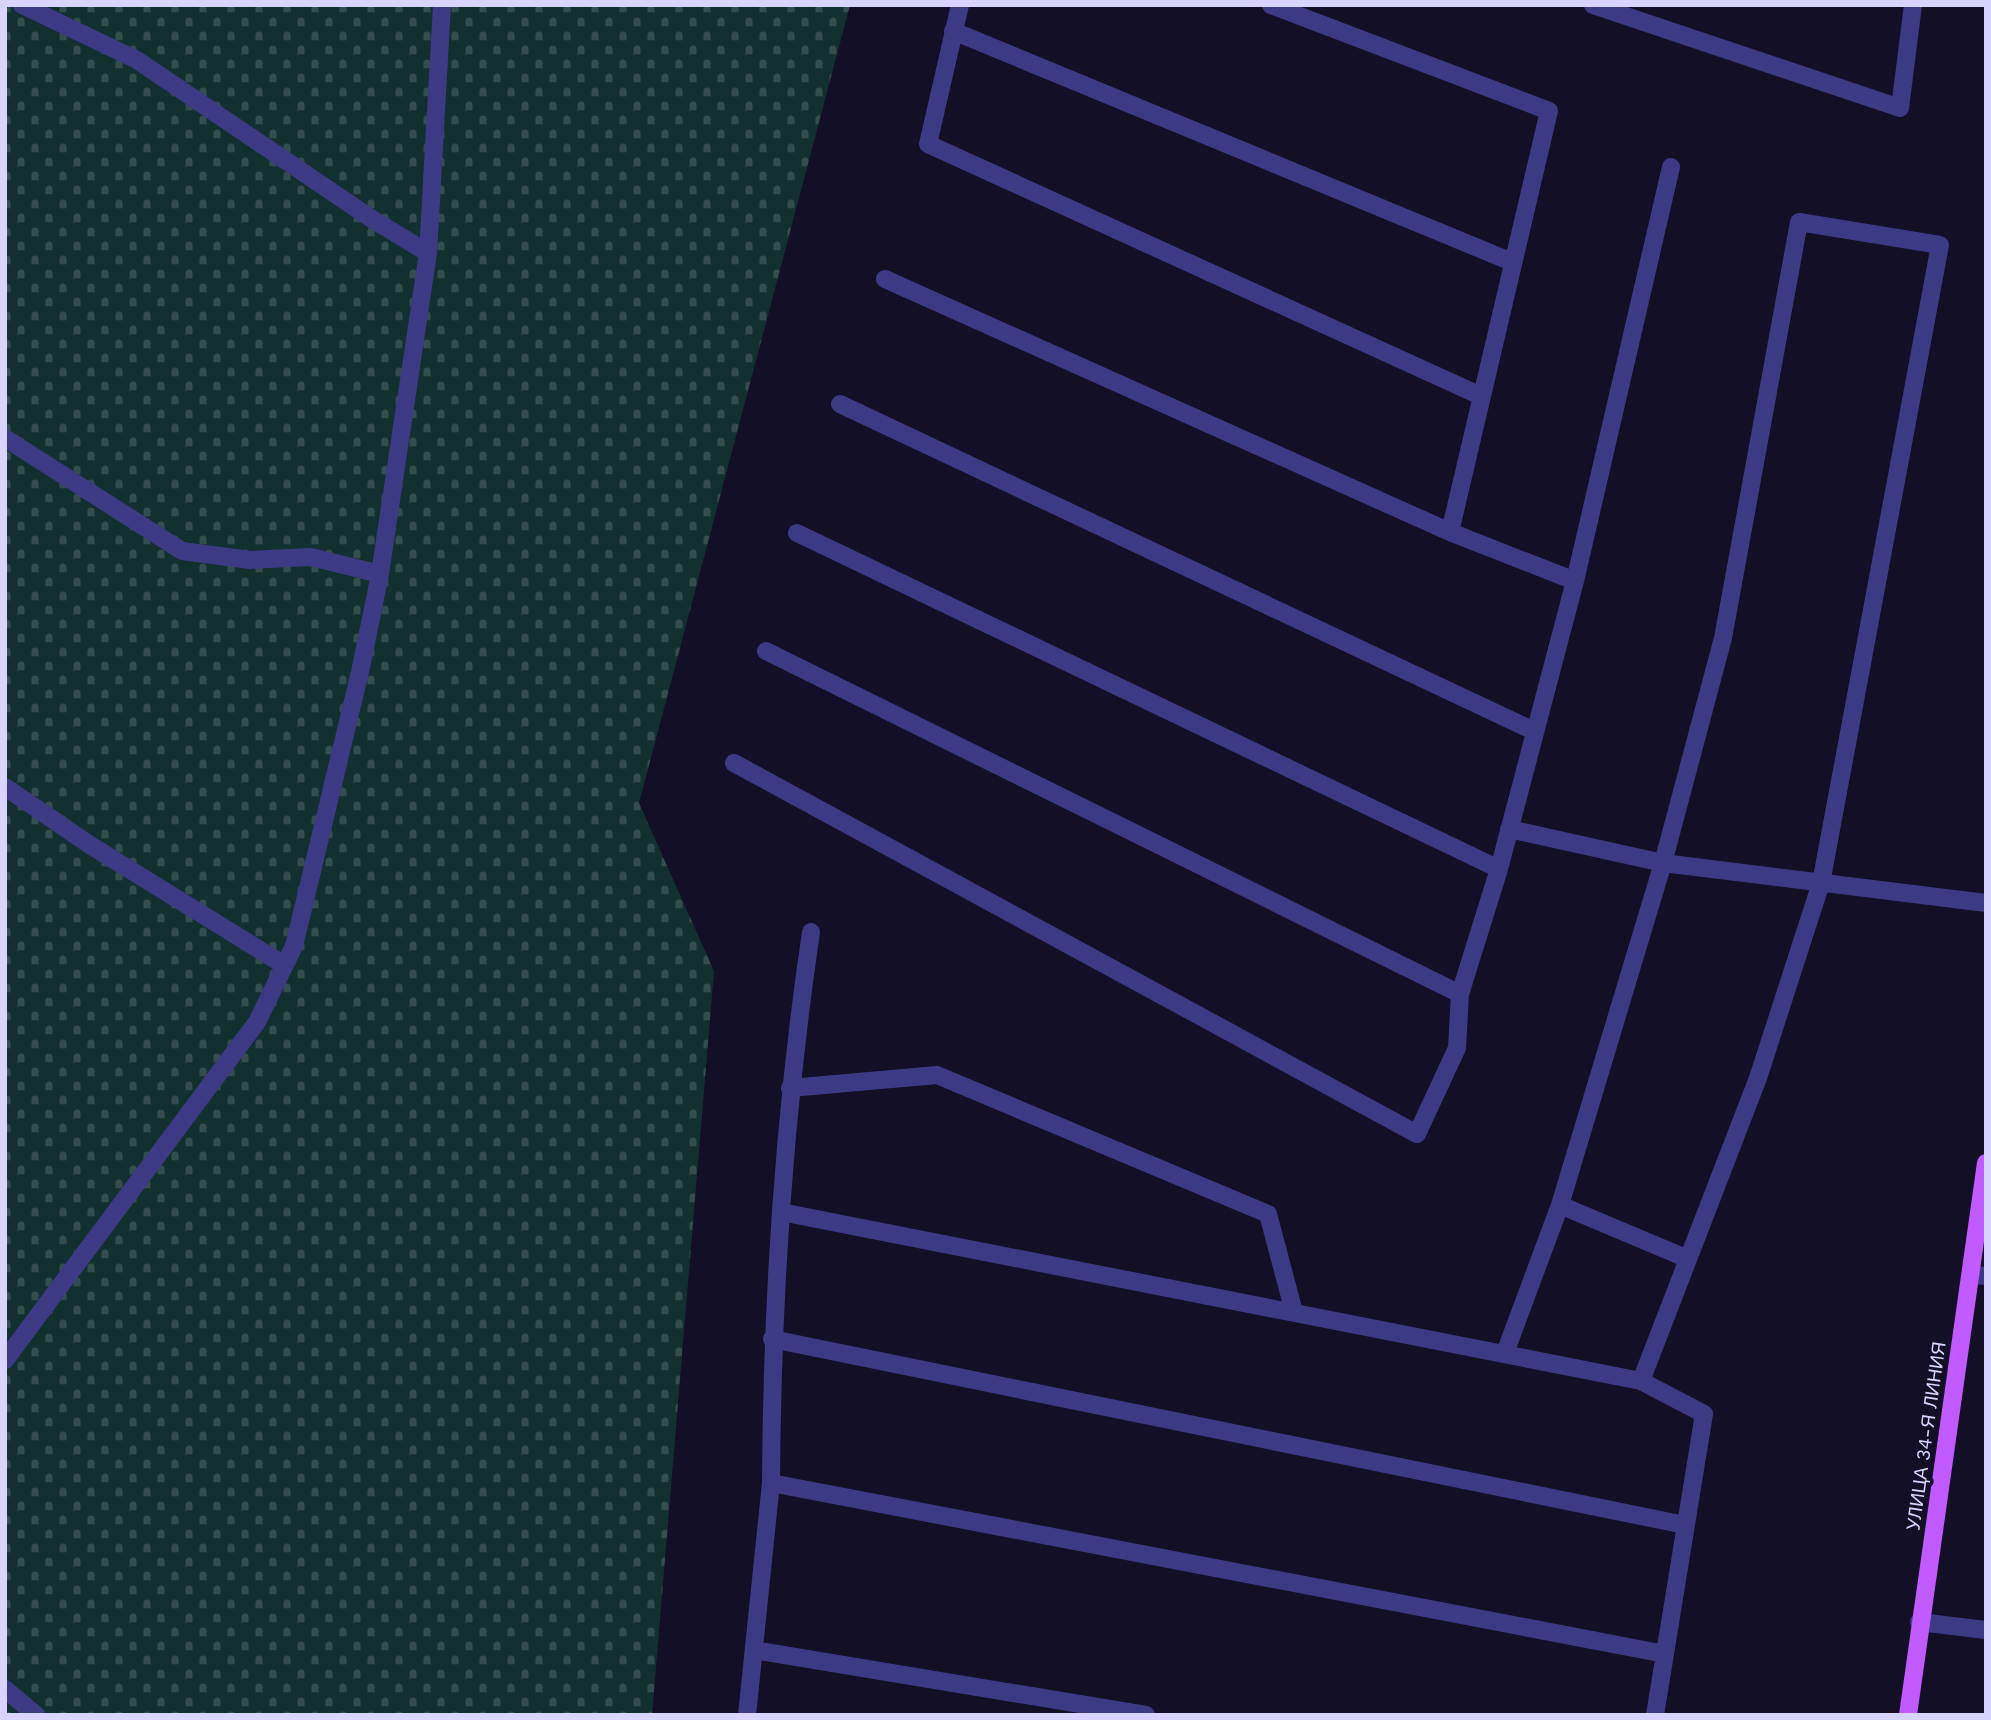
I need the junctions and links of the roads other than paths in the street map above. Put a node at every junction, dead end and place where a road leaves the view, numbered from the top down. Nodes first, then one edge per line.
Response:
1 (22, 5) edge
2 (442, 5) edge
3 (960, 5) edge
4 (1271, 5) edge
5 (1593, 5) edge
6 (1913, 5) edge
7 (953, 31) junction
8 (1671, 167) dead end
9 (428, 253) junction
10 (1512, 262) junction
11 (885, 279) dead end
12 (1481, 397) junction
13 (840, 404) dead end
14 (5, 438) edge
15 (1450, 532) junction
16 (797, 533) dead end
17 (380, 574) junction
18 (1575, 581) junction
19 (766, 651) dead end
20 (1534, 731) junction
21 (734, 763) dead end
22 (5, 787) edge
23 (1509, 829) junction
24 (1663, 863) junction
25 (1499, 869) junction
26 (1821, 883) junction
27 (1986, 903) edge
28 (811, 932) dead end
29 (284, 965) junction
30 (1460, 994) junction
31 (790, 1088) junction
32 (1986, 1163) edge
33 (1560, 1205) junction
34 (781, 1212) junction
35 (1688, 1259) junction
36 (1978, 1276) edge
37 (1294, 1312) junction
38 (772, 1339) junction
39 (1505, 1353) junction
40 (5, 1360) edge
41 (1641, 1381) junction
42 (771, 1483) junction
43 (1685, 1525) junction
44 (1919, 1622) junction
45 (1986, 1630) edge
46 (754, 1650) junction
47 (1665, 1654) junction
48 (5, 1689) edge
49 (36, 1715) edge
50 (747, 1715) edge
51 (1146, 1715) edge
52 (1655, 1715) edge
53 (1908, 1715) edge

1 - 9 street
2 - 9 street
3 - 7 street
4 - 10 street
5 - 6 street
7 - 10 street
7 - 12 street
8 - 18 street
9 - 17 street
10 - 12 street
11 - 15 street
12 - 15 street
13 - 20 street
14 - 17 street
15 - 18 street
16 - 25 street
17 - 29 street
18 - 20 street
19 - 30 street
20 - 23 street
21 - 30 street
22 - 29 street
23 - 24 street
23 - 25 street
24 - 26 street
24 - 26 street
24 - 33 street
25 - 30 street
26 - 27 street
26 - 35 street
28 - 31 street
29 - 40 street
31 - 34 street
31 - 37 street
32 - 36 main road, УЛИЦА 34-Я ЛИНИЯ
33 - 35 street
33 - 39 street
34 - 37 street
34 - 38 street
35 - 41 street
36 - 44 main road, УЛИЦА 34-Я ЛИНИЯ
37 - 39 street
38 - 42 street
38 - 43 street
39 - 41 street
41 - 43 street
42 - 46 street
42 - 47 street
43 - 47 street
44 - 45 street
44 - 53 main road, УЛИЦА 34-Я ЛИНИЯ
46 - 50 street
46 - 51 street
47 - 52 street
48 - 49 street

